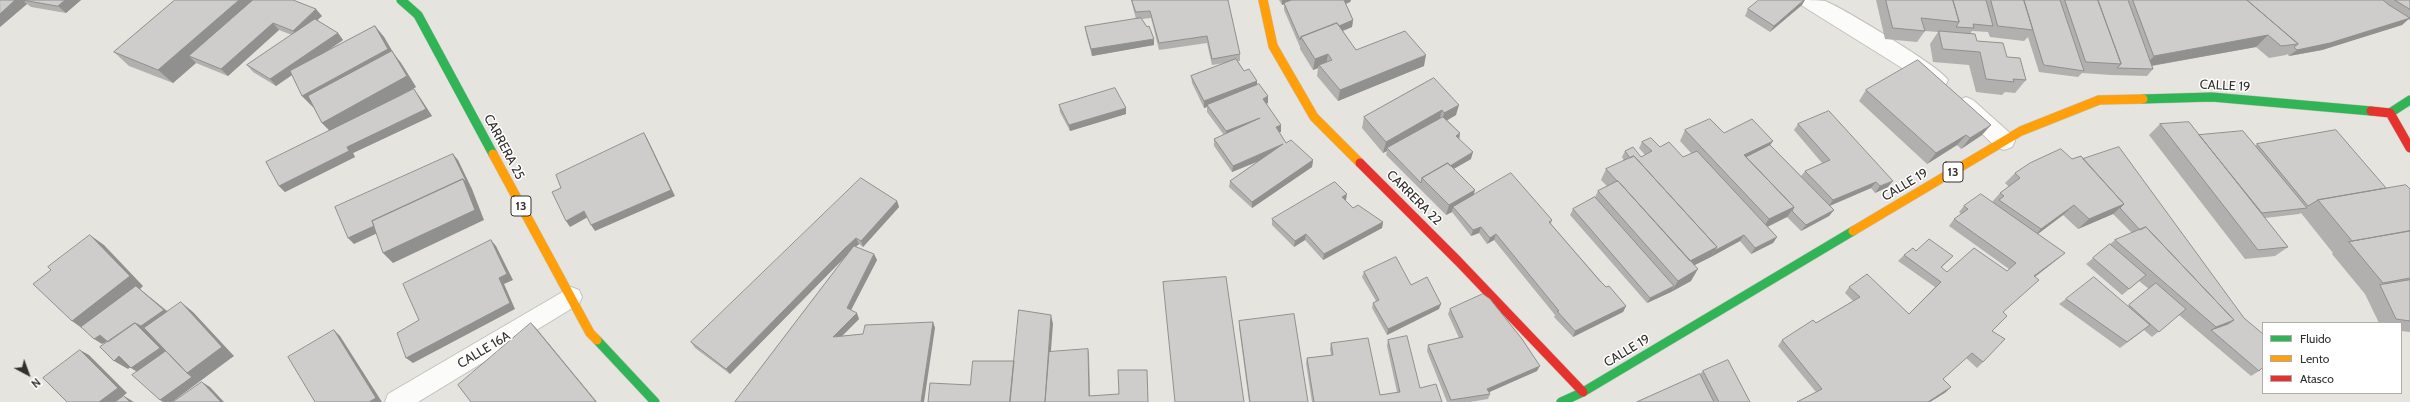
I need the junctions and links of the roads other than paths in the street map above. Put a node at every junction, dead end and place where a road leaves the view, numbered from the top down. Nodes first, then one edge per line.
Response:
1 (401, 0) edge
2 (1263, 0) edge
3 (1808, 0) edge
4 (2410, 100) edge
5 (2390, 113) junction
6 (2004, 141) junction
7 (2410, 148) edge
8 (571, 297) junction
9 (1583, 392) junction
10 (397, 402) edge
11 (655, 402) edge
12 (1561, 402) edge

1 - 8 main road, CARRERA 25 / 13
2 - 9 main road, CARRERA 22
3 - 6 street
4 - 5 main road
5 - 6 main road, CALLE 19 / 13
5 - 7 main road
6 - 9 main road, CALLE 19 / 13
8 - 10 street, CALLE 16A
8 - 11 main road, CARRERA 25 / 13
9 - 12 main road, CALLE 19 / 13

